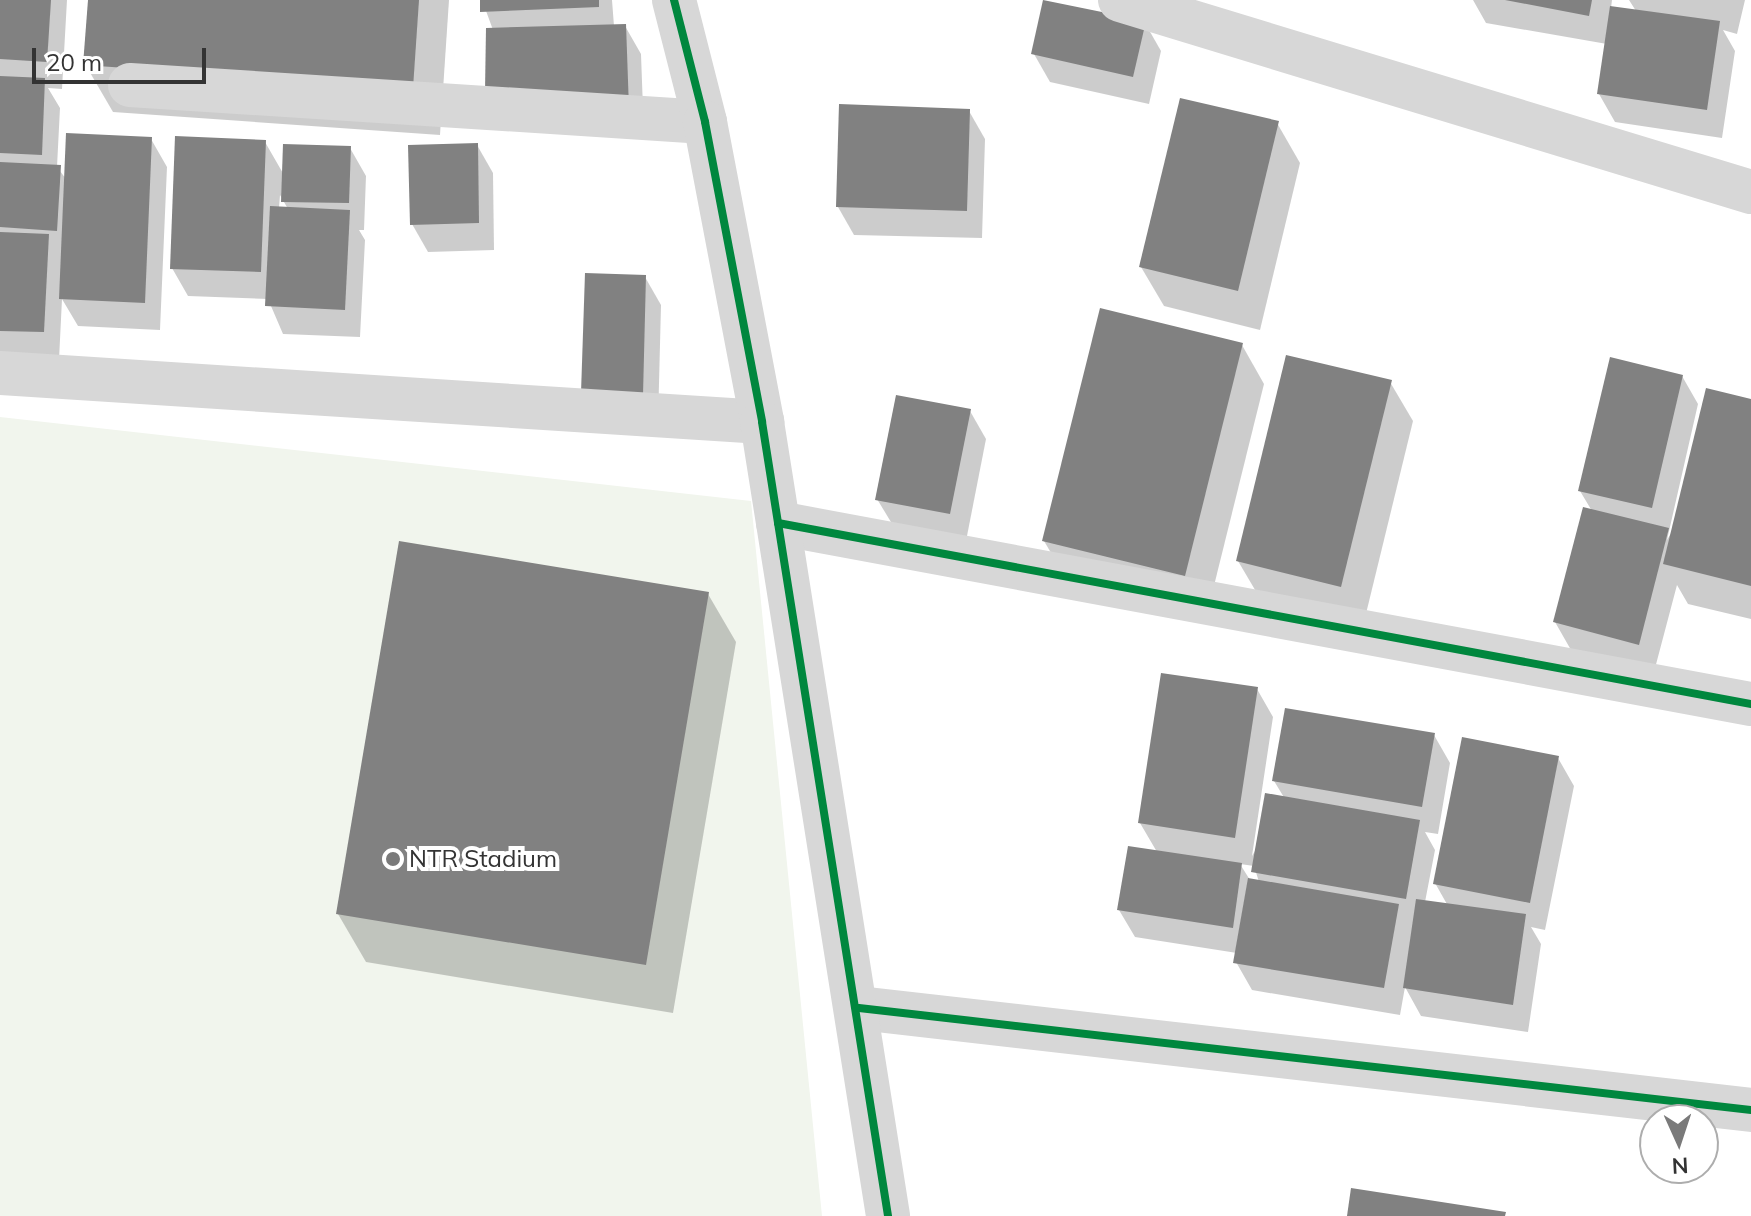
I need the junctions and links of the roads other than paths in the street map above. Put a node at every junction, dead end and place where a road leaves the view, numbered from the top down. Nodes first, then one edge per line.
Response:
1 (674, 0) edge
2 (1139, 3) edge
3 (130, 85) dead end
4 (705, 122) junction
5 (1751, 192) edge
6 (0, 373) edge
7 (762, 422) junction
8 (778, 523) junction
9 (1751, 704) edge
10 (859, 1008) junction
11 (1751, 1110) edge
12 (888, 1216) edge

1 - 4 street
2 - 5 street
3 - 4 street
4 - 7 street
6 - 7 street
7 - 8 street
8 - 9 street
8 - 10 street
10 - 11 street
10 - 12 street

